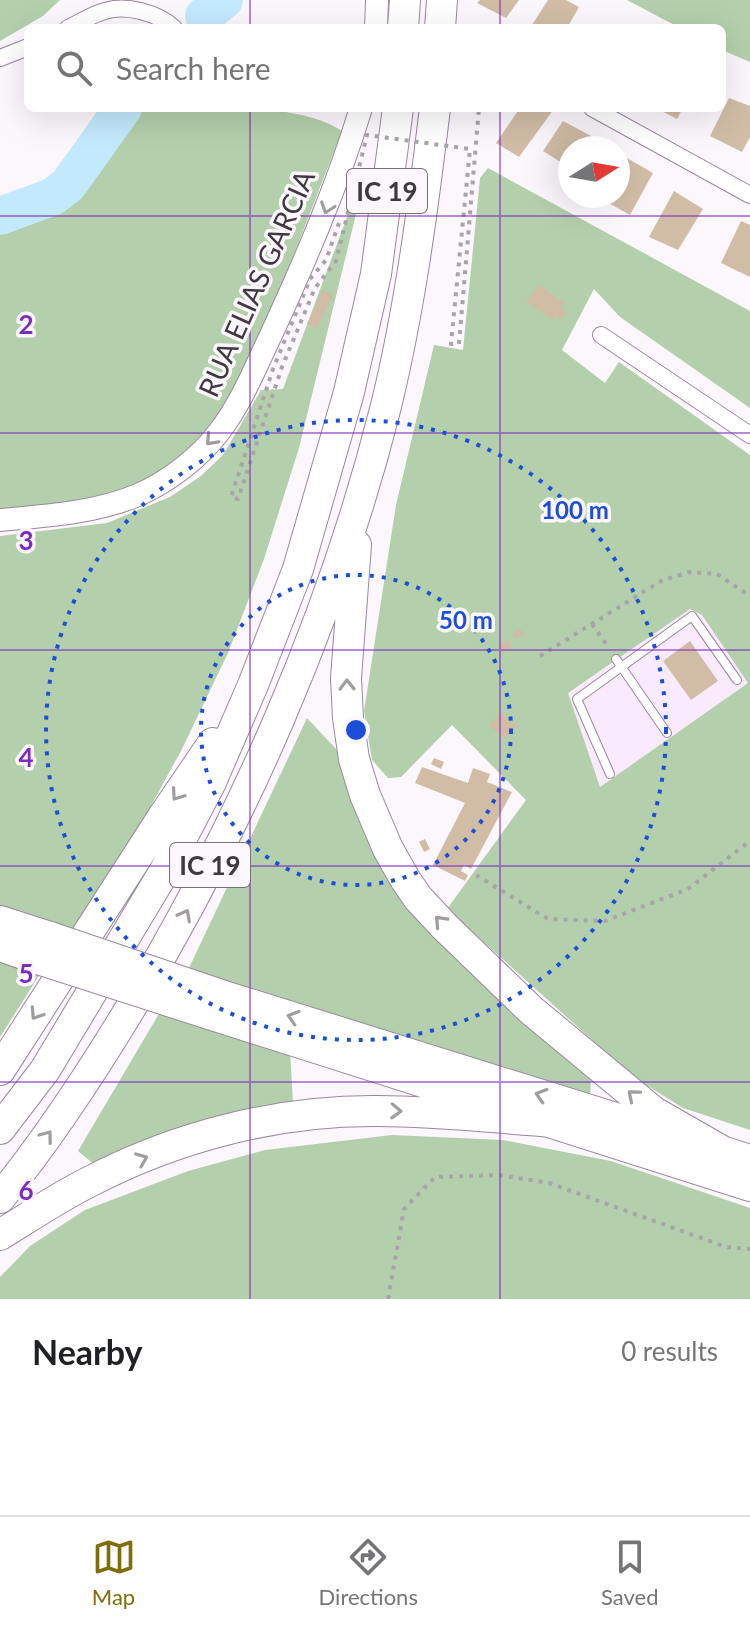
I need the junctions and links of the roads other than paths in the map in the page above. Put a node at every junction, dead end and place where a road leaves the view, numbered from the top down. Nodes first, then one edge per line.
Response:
1 (377, 0) edge
2 (405, 0) edge
3 (442, 0) edge
4 (77, 24) edge
5 (168, 24) edge
6 (376, 24) edge
7 (403, 24) edge
8 (440, 24) edge
9 (24, 49) edge
10 (0, 58) edge
11 (360, 112) edge
12 (397, 112) edge
13 (434, 112) edge
14 (599, 112) edge
15 (750, 195) edge
16 (601, 335) dead end
17 (750, 435) edge
18 (359, 500) junction
19 (0, 520) edge
20 (619, 663) junction
21 (737, 680) dead end
22 (253, 685) junction
23 (667, 733) dead end
24 (610, 774) dead end
25 (0, 921) edge
26 (0, 946) edge
27 (46, 948) junction
28 (215, 1004) junction
29 (0, 1070) edge
30 (555, 1122) junction
31 (0, 1129) edge
32 (736, 1156) edge
33 (750, 1186) edge
34 (0, 1198) edge
35 (0, 1235) edge

1 - 6 street
2 - 7 highway
3 - 8 highway
4 - 5 street
9 - 10 street
11 -> 19 street, RUA ELIAS GARCIA
12 - 22 highway, IC 19
13 - 18 highway, IC 19
14 - 15 street
16 - 17 street
32 -> 18 highway
34 -> 18 highway, IC 19
20 - 21 lane
20 - 23 lane
20 - 24 lane
22 -> 29 highway
22 - 31 highway, IC 19
25 - 27 highway
26 - 27 highway
27 - 28 highway, bridge
28 - 30 highway
32 -> 28 highway
30 - 33 highway
35 -> 30 highway

